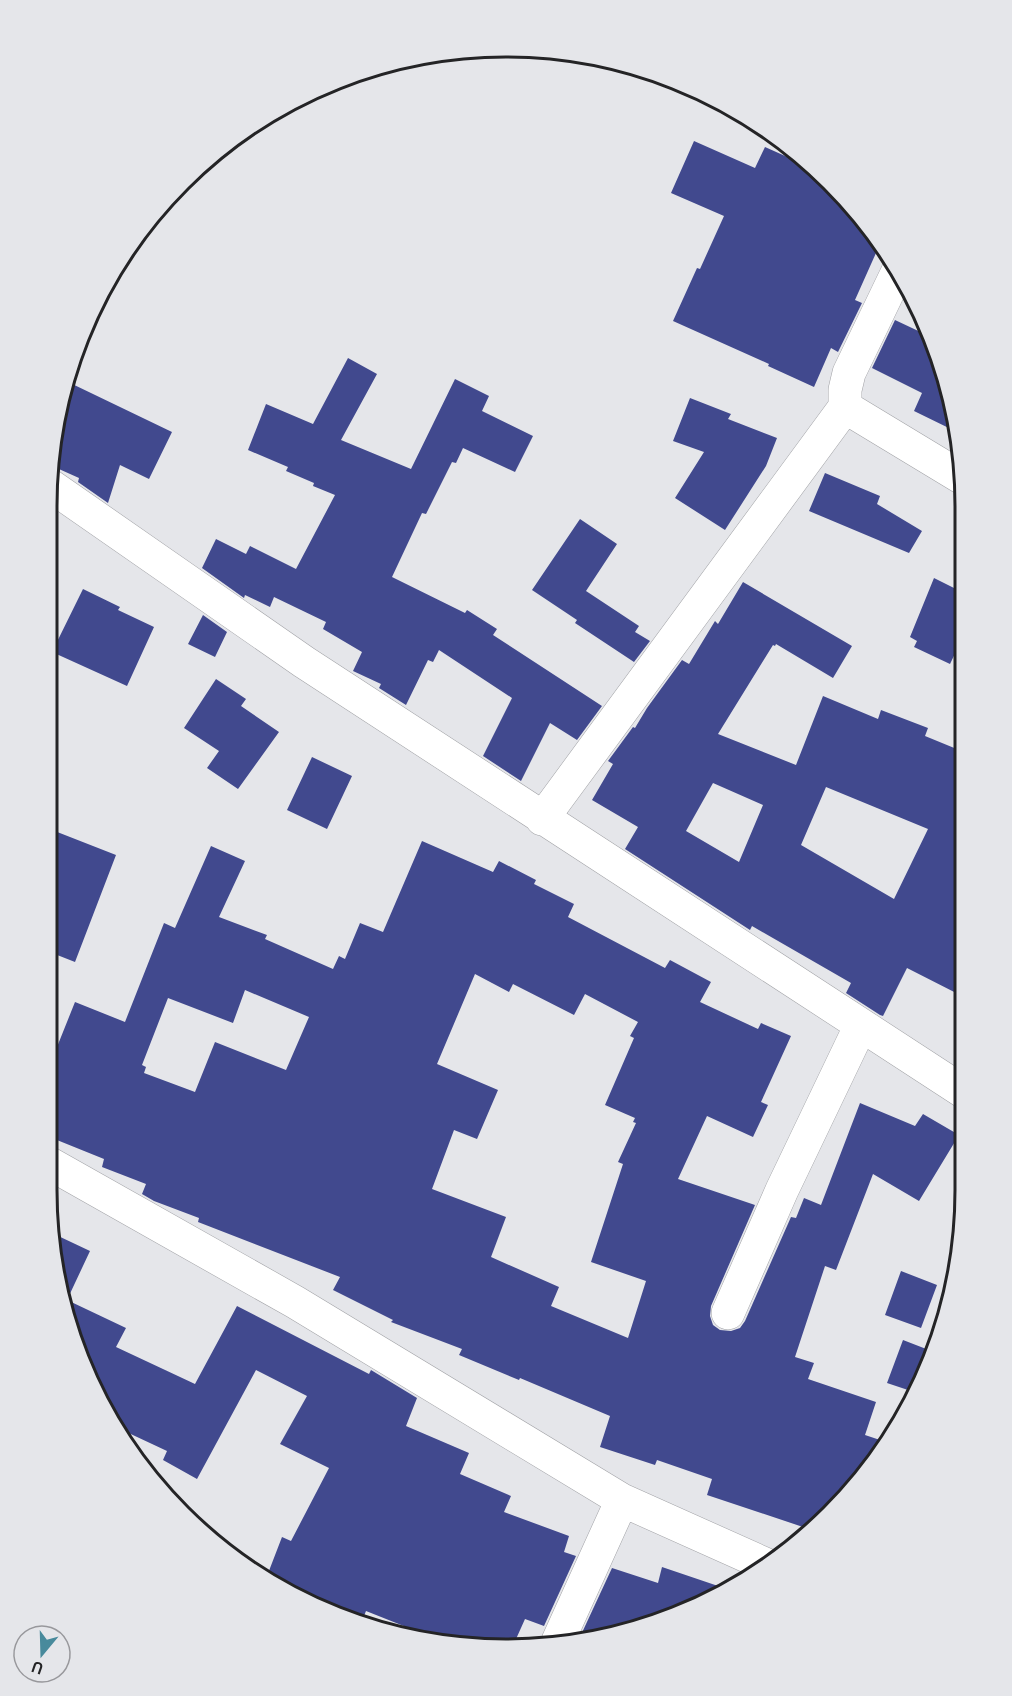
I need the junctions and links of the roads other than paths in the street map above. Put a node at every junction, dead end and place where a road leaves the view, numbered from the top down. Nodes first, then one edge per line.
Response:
1 (894, 280) edge
2 (845, 407) junction
3 (954, 473) edge
4 (58, 491) edge
5 (542, 819) junction
6 (861, 1025) junction
7 (955, 1086) edge
8 (57, 1168) edge
9 (728, 1313) dead end
10 (622, 1500) junction
11 (758, 1561) edge
12 (561, 1635) edge

1 - 2 street
2 - 3 street
2 - 5 street
4 - 5 street
5 - 6 street
6 - 7 street
6 - 9 street
8 - 10 street
10 - 11 street
10 - 12 street

